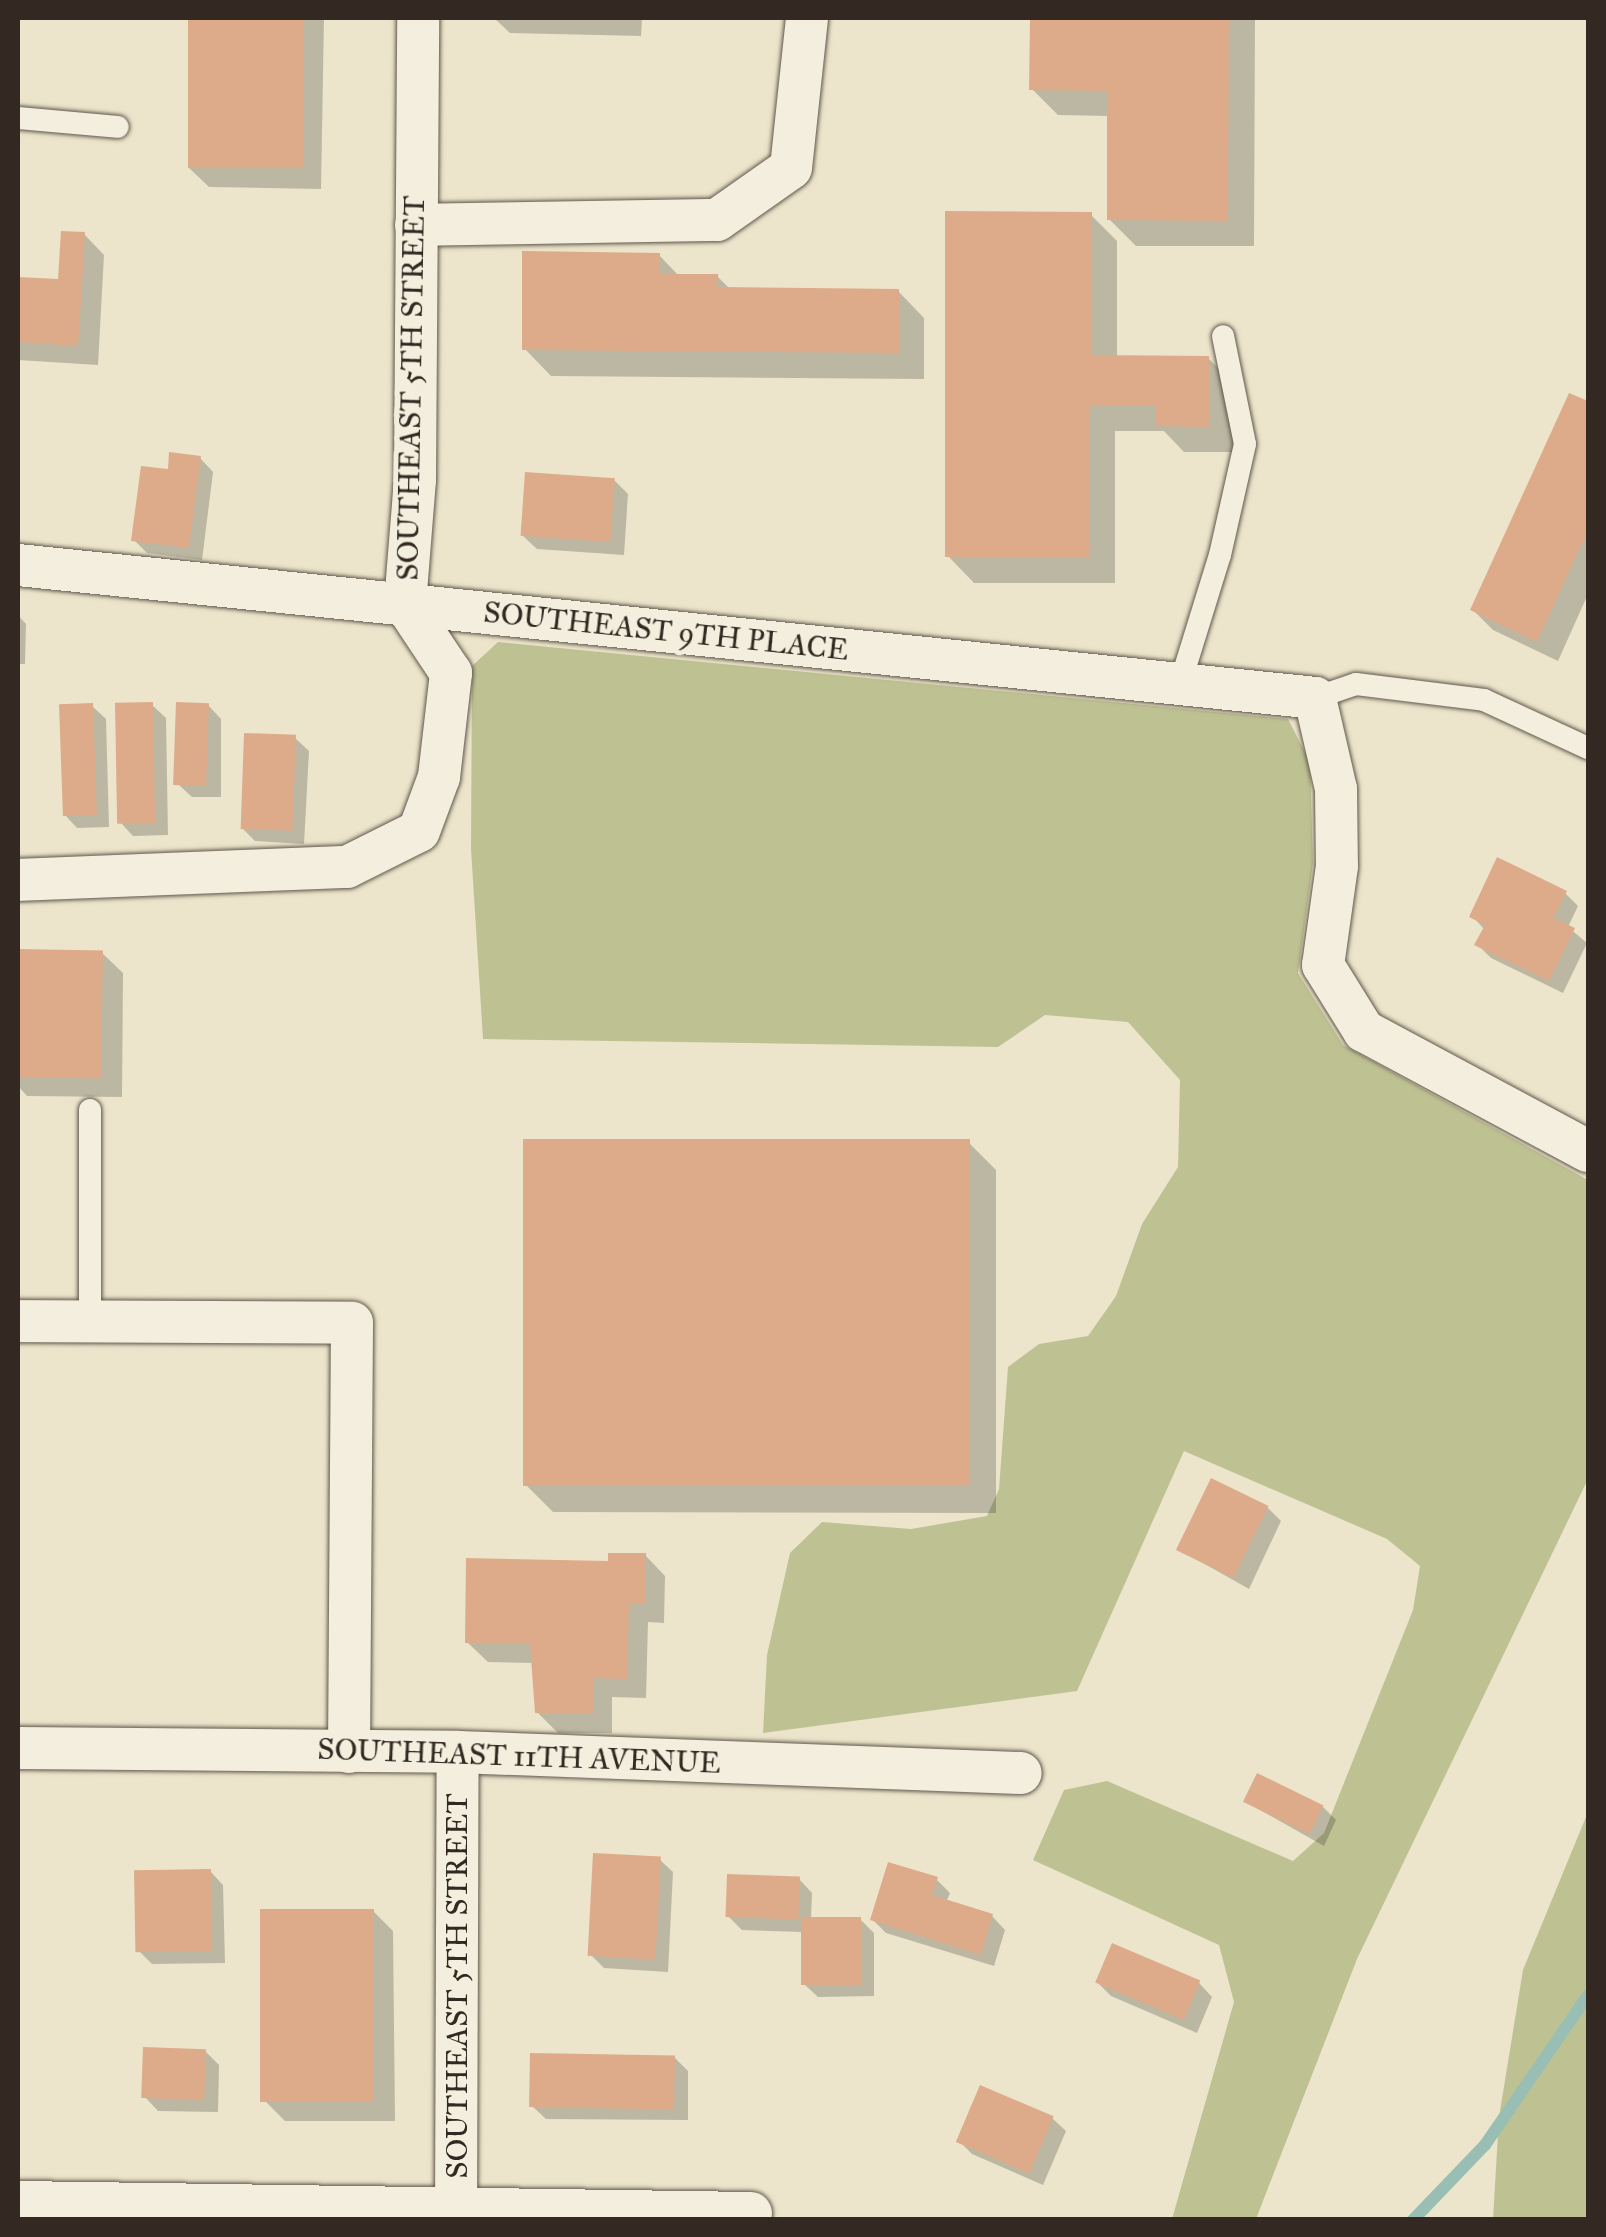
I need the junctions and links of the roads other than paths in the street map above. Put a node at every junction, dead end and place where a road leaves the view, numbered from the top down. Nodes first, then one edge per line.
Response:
1 (418, 18) edge
2 (806, 18) edge
3 (18, 118) edge
4 (118, 127) dead end
5 (416, 225) junction
6 (1223, 336) dead end
7 (18, 565) edge
8 (405, 604) junction
9 (1180, 684) junction
10 (1315, 698) junction
11 (1588, 748) edge
12 (18, 880) edge
13 (90, 1110) dead end
14 (1588, 1151) edge
15 (18, 1321) edge
16 (90, 1322) junction
17 (18, 1748) edge
18 (349, 1752) junction
19 (458, 1752) junction
20 (1021, 1772) dead end
21 (18, 2202) edge
22 (752, 2213) dead end
23 (456, 2214) edge

1 - 5 street, SOUTHEAST 5TH STREET
2 - 5 street
3 - 4 lane
5 - 8 street, SOUTHEAST 5TH STREET
6 - 9 lane
7 - 8 street, SOUTHEAST 9TH PLACE
8 - 9 street, SOUTHEAST 9TH PLACE
8 - 12 street, SOUTHEAST 5TH STREET
9 - 10 street, SOUTHEAST 9TH PLACE
10 - 11 lane
10 - 14 street
13 - 16 lane
15 - 16 street
16 - 18 street
17 - 18 street, SOUTHEAST 11TH AVENUE
18 - 19 street, SOUTHEAST 11TH AVENUE
19 - 20 street, SOUTHEAST 11TH AVENUE
19 - 23 street, SOUTHEAST 5TH STREET
21 - 23 street
22 - 23 street

